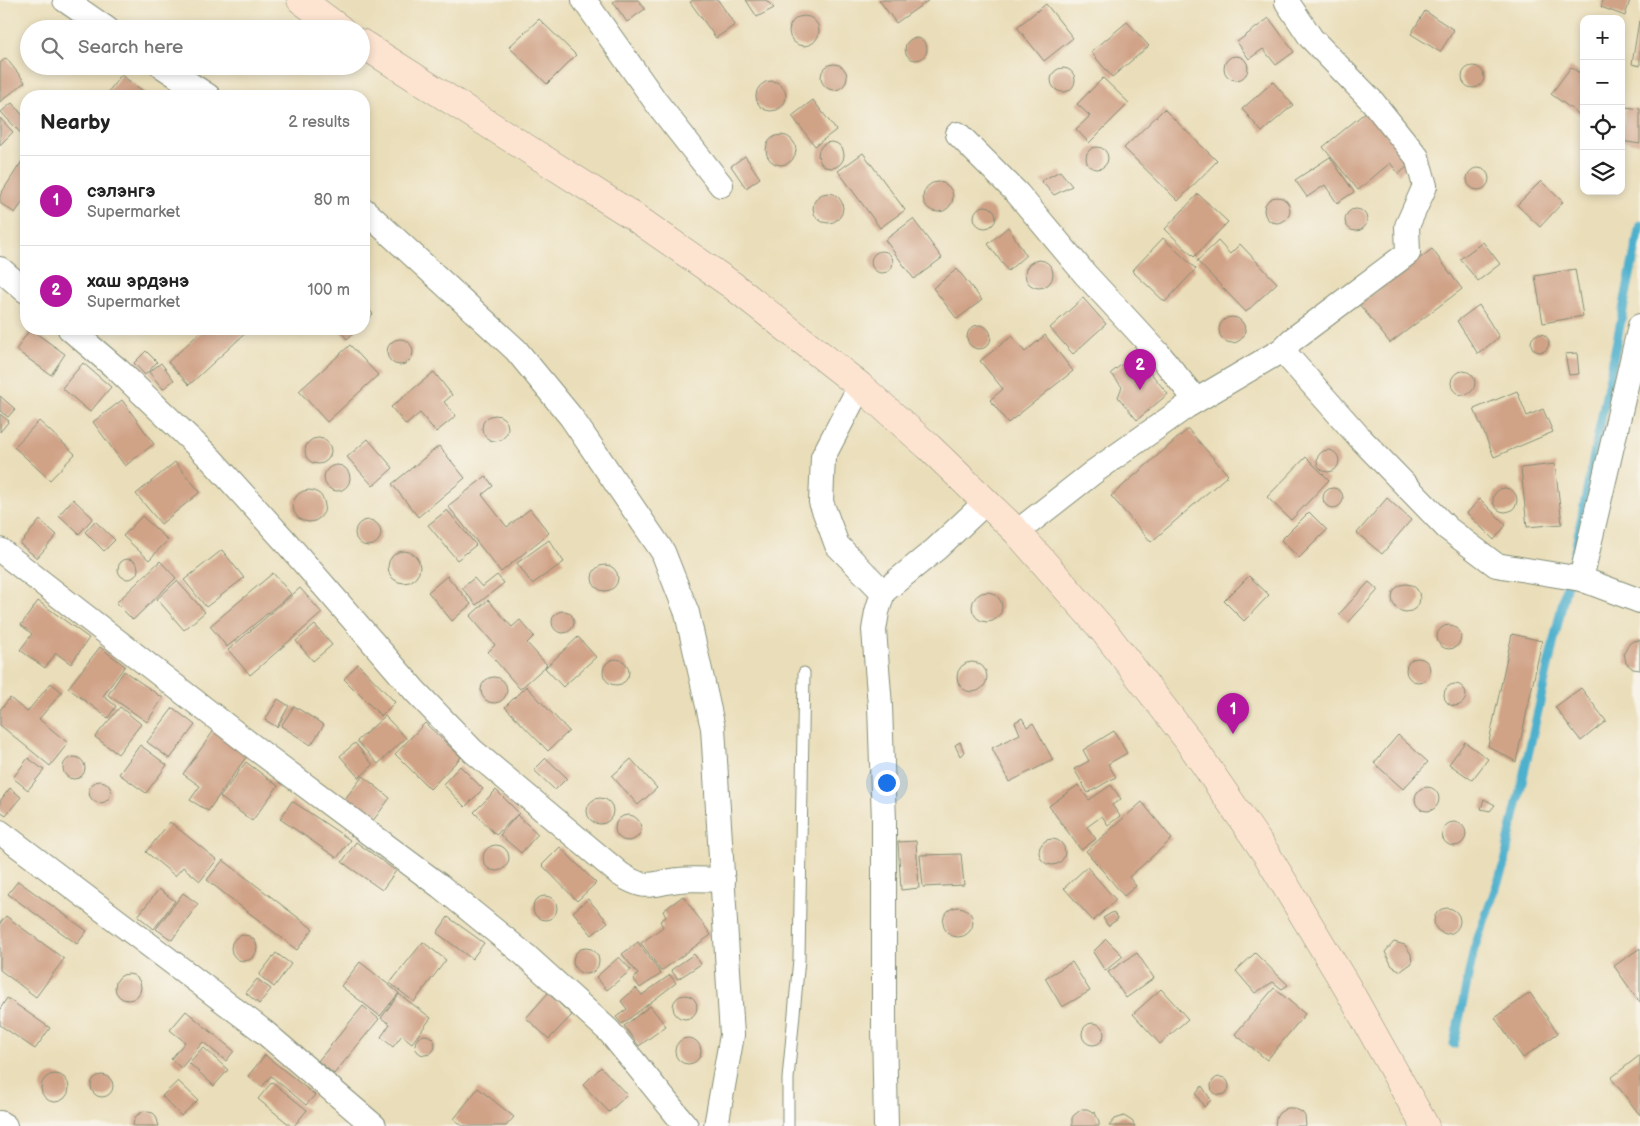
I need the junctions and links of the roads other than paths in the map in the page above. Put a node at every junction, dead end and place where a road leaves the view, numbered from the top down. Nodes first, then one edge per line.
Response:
1 (66, 0) edge
2 (301, 0) edge
3 (584, 0) edge
4 (1288, 0) edge
5 (94, 20) edge
6 (328, 20) edge
7 (370, 49) edge
8 (176, 75) edge
9 (199, 90) edge
10 (958, 134) dead end
11 (720, 185) dead end
12 (370, 216) edge
13 (0, 269) edge
14 (20, 286) edge
15 (1640, 326) edge
16 (77, 335) edge
17 (1282, 350) junction
18 (860, 386) junction
19 (1196, 400) junction
20 (987, 502) junction
21 (1017, 532) junction
22 (0, 550) edge
23 (1581, 579) junction
24 (883, 592) junction
25 (1640, 601) edge
26 (804, 673) dead end
27 (0, 832) edge
28 (723, 880) junction
29 (0, 1123) edge
30 (4, 1126) edge
31 (374, 1126) edge
32 (686, 1126) edge
33 (716, 1126) edge
34 (788, 1126) edge
35 (886, 1126) edge
36 (1425, 1126) edge

1 - 5 street
2 - 6 main road
3 - 11 street
4 - 17 street
7 - 18 main road
8 - 9 street
10 - 19 street
12 - 28 street
13 - 14 street
15 - 23 street
16 - 28 street
17 - 19 street
17 - 23 street
18 - 20 main road
18 - 24 street
19 - 21 street
20 - 21 main road
20 - 24 street
21 - 36 main road
22 - 32 street
23 - 25 street
24 - 35 street
26 - 34 lane
27 - 31 street
28 - 33 street
29 - 30 street

